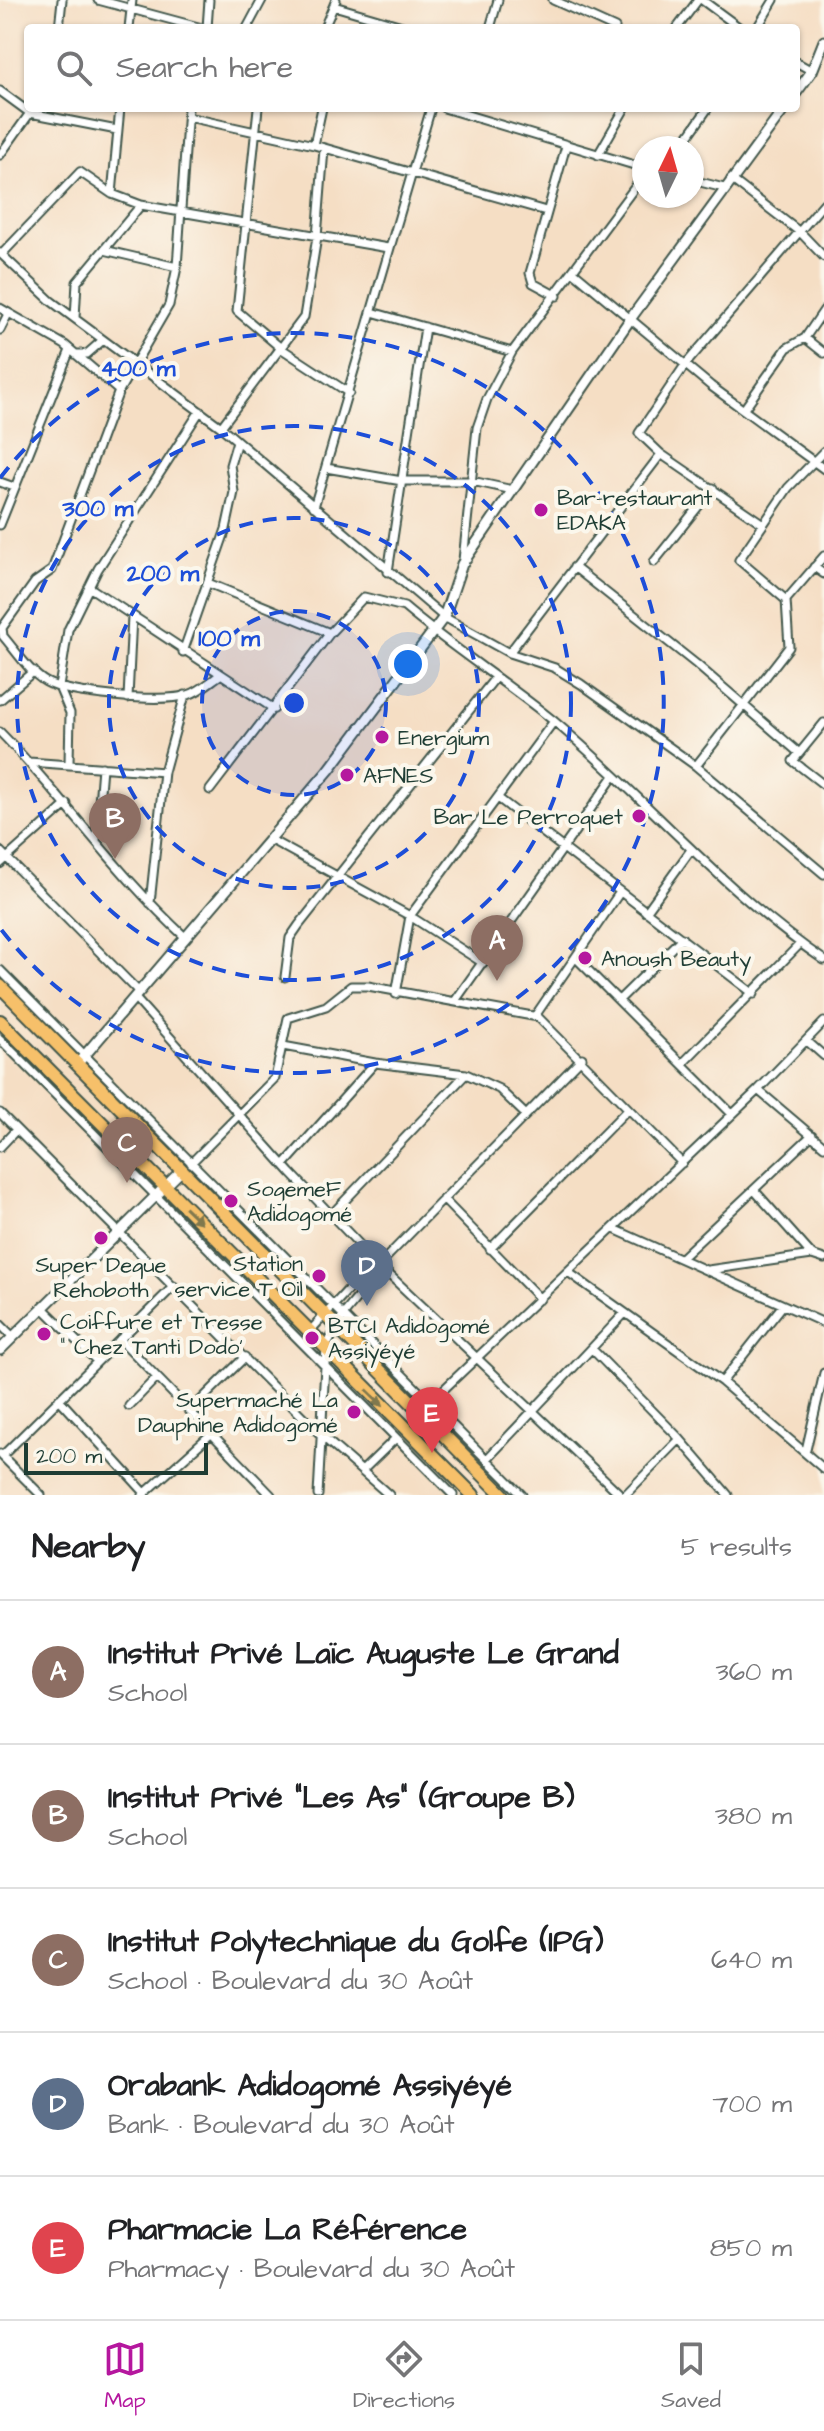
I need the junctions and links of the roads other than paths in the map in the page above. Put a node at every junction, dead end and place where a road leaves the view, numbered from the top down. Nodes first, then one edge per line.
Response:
1 (62, 0) edge
2 (98, 0) edge
3 (209, 0) edge
4 (262, 0) edge
5 (498, 0) edge
6 (553, 0) edge
7 (700, 0) edge
8 (774, 0) edge
9 (569, 2) edge
10 (335, 3) edge
11 (132, 4) edge
12 (59, 24) edge
13 (130, 24) edge
14 (189, 24) edge
15 (201, 24) edge
16 (249, 24) edge
17 (326, 24) edge
18 (397, 24) edge
19 (491, 24) edge
20 (608, 24) edge
21 (680, 24) edge
22 (734, 24) edge
23 (759, 24) edge
24 (824, 41) edge
25 (800, 64) edge
26 (812, 71) junction
27 (800, 88) edge
28 (0, 91) edge
29 (24, 109) edge
30 (49, 112) edge
31 (119, 112) edge
32 (188, 112) edge
33 (258, 112) edge
34 (321, 112) edge
35 (430, 112) edge
36 (466, 112) edge
37 (623, 112) edge
38 (705, 112) edge
39 (782, 112) edge
40 (30, 113) joint
41 (48, 118) junction
42 (117, 130) junction
43 (257, 131) junction
44 (688, 136) edge
45 (314, 145) junction
46 (566, 146) junction
47 (324, 149) junction
48 (0, 155) edge
49 (598, 155) junction
50 (632, 165) edge
51 (412, 172) junction
52 (731, 179) junction
53 (704, 183) edge
54 (724, 188) junction
55 (632, 192) edge
56 (112, 194) junction
57 (824, 203) edge
58 (141, 205) junction
59 (182, 211) junction
60 (546, 211) junction
61 (248, 224) junction
62 (801, 233) junction
63 (317, 237) junction
64 (388, 248) junction
65 (104, 250) junction
66 (1, 254) edge
67 (824, 257) edge
68 (177, 267) junction
69 (575, 273) junction
70 (557, 296) junction
71 (0, 308) edge
72 (824, 310) edge
73 (372, 312) junction
74 (8, 314) junction
75 (75, 318) junction
76 (631, 318) junction
77 (425, 327) junction
78 (0, 330) edge
79 (805, 338) junction
80 (103, 340) junction
81 (282, 349) junction
82 (72, 352) junction
83 (512, 352) junction
84 (824, 353) edge
85 (133, 362) junction
86 (685, 365) junction
87 (119, 391) junction
88 (349, 393) junction
89 (744, 409) junction
90 (200, 411) junction
91 (221, 427) junction
92 (237, 441) junction
93 (824, 451) edge
94 (661, 454) junction
95 (814, 462) junction
96 (326, 468) junction
97 (824, 469) edge
98 (402, 481) junction
99 (472, 481) junction
100 (0, 482) edge
101 (14, 487) junction
102 (713, 488) junction
103 (513, 490) junction
104 (314, 507) junction
105 (763, 524) junction
106 (0, 525) edge
107 (824, 556) edge
108 (654, 562) dead end
109 (462, 564) junction
110 (574, 567) junction
111 (814, 567) junction
112 (388, 572) junction
113 (824, 574) edge
114 (208, 583) junction
115 (89, 587) junction
116 (786, 600) junction
117 (132, 616) junction
118 (444, 617) junction
119 (432, 631) junction
120 (330, 633) junction
121 (183, 652) junction
122 (509, 653) junction
123 (34, 671) junction
124 (220, 675) junction
125 (495, 678) junction
126 (59, 687) junction
127 (185, 695) junction
128 (128, 698) junction
129 (0, 700) edge
130 (746, 706) junction
131 (274, 709) junction
132 (554, 721) junction
133 (824, 723) edge
134 (0, 732) edge
135 (798, 752) junction
136 (29, 762) junction
137 (69, 763) junction
138 (696, 766) junction
139 (102, 767) junction
140 (164, 772) junction
141 (614, 776) junction
142 (824, 785) edge
143 (210, 790) dead end
144 (498, 798) junction
145 (67, 804) junction
146 (271, 840) junction
147 (96, 841) junction
148 (564, 849) junction
149 (690, 851) junction
150 (2, 858) edge
151 (824, 874) edge
152 (336, 875) junction
153 (620, 892) junction
154 (150, 903) junction
155 (646, 912) junction
156 (410, 916) junction
157 (185, 937) junction
158 (682, 938) junction
159 (800, 944) junction
160 (576, 958) junction
161 (824, 960) edge
162 (483, 963) junction
163 (0, 970) edge
164 (285, 977) dead end
165 (0, 986) edge
166 (137, 994) junction
167 (396, 994) junction
168 (754, 994) junction
169 (619, 1000) junction
170 (455, 1001) junction
171 (535, 1016) junction
172 (0, 1021) edge
173 (824, 1022) edge
174 (0, 1039) edge
175 (807, 1041) junction
176 (283, 1046) junction
177 (824, 1056) edge
178 (582, 1058) junction
179 (80, 1061) junction
180 (375, 1063) junction
181 (682, 1064) junction
182 (466, 1074) junction
183 (62, 1082) junction
184 (758, 1090) junction
185 (628, 1109) junction
186 (0, 1113) edge
187 (525, 1114) junction
188 (732, 1114) junction
189 (240, 1115) junction
190 (16, 1130) junction
191 (812, 1135) junction
192 (824, 1146) edge
193 (0, 1147) edge
194 (682, 1163) junction
195 (284, 1165) junction
196 (187, 1166) junction
197 (159, 1190) junction
198 (755, 1191) junction
199 (443, 1199) junction
200 (331, 1215) junction
201 (614, 1229) junction
202 (120, 1232) junction
203 (490, 1249) junction
204 (812, 1255) junction
205 (681, 1258) junction
206 (824, 1259) edge
207 (379, 1265) junction
208 (706, 1270) junction
209 (568, 1272) junction
210 (174, 1286) junction
211 (540, 1299) junction
212 (783, 1305) junction
213 (43, 1308) junction
214 (330, 1309) junction
215 (344, 1314) junction
216 (624, 1314) junction
217 (824, 1323) edge
218 (0, 1324) edge
219 (339, 1327) junction
220 (311, 1330) junction
221 (13, 1337) junction
222 (120, 1339) junction
223 (326, 1347) junction
224 (592, 1349) junction
225 (0, 1350) edge
226 (245, 1357) junction
227 (475, 1358) junction
228 (97, 1361) junction
229 (322, 1365) junction
230 (824, 1373) edge
231 (157, 1377) junction
232 (722, 1382) junction
233 (59, 1399) junction
234 (431, 1401) junction
235 (129, 1406) dead end
236 (191, 1410) junction
237 (530, 1411) junction
238 (420, 1412) junction
239 (404, 1426) junction
240 (212, 1433) junction
241 (322, 1436) junction
242 (395, 1439) junction
243 (680, 1439) junction
244 (806, 1450) junction
245 (1, 1455) edge
246 (487, 1459) junction
247 (824, 1469) edge
248 (363, 1470) junction
249 (265, 1493) edge
250 (144, 1494) edge
251 (41, 1495) edge
252 (318, 1495) edge
253 (389, 1495) edge
254 (453, 1495) edge
255 (473, 1495) edge
256 (503, 1495) edge
257 (522, 1495) edge
258 (623, 1495) edge
259 (728, 1495) edge

1 - 12 street
2 - 11 street
3 - 15 street
4 - 16 street
5 - 19 street
6 - 9 street
7 - 21 street
7 - 22 street
8 - 23 street
9 - 20 street
10 - 17 street
10 - 18 street
11 - 13 street
11 - 14 street
24 - 26 street
25 - 26 street
26 - 27 street
28 - 29 street
30 - 41 street
31 - 42 street
32 - 43 street
32 - 59 street
33 - 43 street
34 - 45 street
35 - 51 street
36 - 46 street
37 - 49 street
38 - 44 street
39 - 52 street
40 - 41 street
40 - 48 street
41 - 42 street
42 - 56 street
43 - 45 street
43 - 61 street
45 - 47 street
46 - 49 street
46 - 60 street
47 - 51 street
47 - 63 street
49 - 50 street
51 - 60 street
51 - 64 street
52 - 54 street
52 - 62 street
53 - 54 street
54 - 76 street
55 - 69 street
56 - 58 street
56 - 66 street
57 - 62 street
58 - 59 street
58 - 65 street
59 - 61 street
59 - 68 street
60 - 70 street
61 - 63 street
61 - 81 street
62 - 67 street
62 - 86 street
63 - 64 street
63 - 81 street
64 - 73 street
65 - 68 street
65 - 75 street
66 - 75 street
68 - 85 street
69 - 70 street
69 - 76 street
70 - 83 street
71 - 74 street
72 - 79 street
73 - 77 street
73 - 88 street
74 - 78 street
74 - 82 street
75 - 80 street
76 - 86 street
76 - 103 street
77 - 83 street
77 - 98 street
79 - 84 street
79 - 89 street
80 - 82 street
80 - 85 street
81 - 88 street
81 - 91 street
82 - 87 street
82 - 101 street
83 - 99 street
85 - 87 street
85 - 90 street
86 - 89 street
86 - 94 street
87 - 123 street
88 - 96 street
89 - 95 street
90 - 91 street
90 - 115 street
91 - 92 street
92 - 104 street
92 - 114 street
93 - 95 street
94 - 102 street
94 - 110 street
95 - 97 street
95 - 105 street
96 - 98 street
96 - 104 street
98 - 99 street
98 - 112 street
99 - 103 street
99 - 109 street
100 - 101 street
101 - 106 street
102 - 105 street
102 - 108 street
103 - 109 street
104 - 112 street
105 - 116 street
107 - 111 street
109 - 118 street
110 - 122 street
110 - 130 street
111 - 113 street
111 - 116 street
112 - 118 street
114 - 120 street
114 - 121 street
115 - 117 street
115 - 126 street
116 - 130 street
117 - 121 street
117 - 128 street
118 - 119 street
118 - 122 street
119 - 120 street
119 - 125 street
119 - 146 street
120 - 131 street
121 - 124 street
122 - 138 street
123 - 126 street
123 - 129 street
124 - 127 street
124 - 131 street
125 - 132 street
125 - 152 street
126 - 128 street
126 - 137 street
127 - 128 street
127 - 140 street
130 - 135 street
130 - 138 street
131 - 143 street
132 - 141 street
132 - 144 street
133 - 135 street
134 - 136 street
135 - 142 street
136 - 137 street
136 - 145 street
137 - 139 street
138 - 151 street
139 - 140 street
139 - 147 street
140 - 154 street
141 - 148 street
141 - 149 street
144 - 148 street
144 - 156 street
145 - 147 street
145 - 150 street
146 - 152 street
146 - 157 street
147 - 154 street
148 - 153 street
148 - 162 street
149 - 155 street
149 - 159 street
150 - 166 street
152 - 156 street
152 - 164 street
153 - 155 street
153 - 160 street
154 - 157 street
155 - 158 street
156 - 162 street
156 - 167 street
157 - 166 street
158 - 168 street
158 - 169 street
159 - 161 street
159 - 168 street
160 - 169 street
160 - 171 street
162 - 170 street
163 - 179 street
165 - 179 highway
166 - 179 street
166 - 189 street
167 - 170 street
167 - 176 street
168 - 181 street
169 - 181 street
170 - 171 street
171 - 178 street
172 - 183 highway
173 - 175 street
174 - 197 street
175 - 177 street
175 - 184 street
176 - 180 street
176 - 189 street
178 - 185 street
178 - 187 street
179 - 183 highway
179 - 183 highway
179 - 196 highway
180 - 182 street
180 - 195 street
181 - 188 street
182 - 187 street
182 - 200 street
183 - 197 highway
184 - 188 street
184 - 191 street
185 - 194 street
185 - 203 street
186 - 190 street
187 - 199 street
188 - 194 street
189 - 195 street
189 - 196 street
190 - 193 street
190 - 202 street
191 - 192 street
191 - 198 street
194 - 201 street
195 - 200 street
196 - 197 street
196 - 214 highway
197 - 202 street
197 -> 220 highway
197 - 229 street
198 - 204 street
198 - 205 street
199 - 203 street
199 - 207 street
200 - 207 street
201 - 205 street
201 - 209 street
202 - 210 street
202 - 213 street
203 - 211 street
204 - 206 street
204 - 208 street
205 - 208 street
207 - 214 street
207 - 215 street
207 - 227 street
208 - 212 street
209 - 211 street
209 - 216 street
210 - 222 street
210 - 226 street
211 - 227 street
212 - 217 street
212 - 232 street
213 - 221 street
213 - 228 street
214 - 215 street
214 - 219 highway
214 - 220 street
215 - 219 street
215 - 234 street
216 - 224 street
216 - 232 street
218 - 221 street
219 - 223 street
219 - 238 highway
220 - 223 highway
221 - 225 street
222 - 228 street
222 - 231 street
223 - 229 street
223 -> 239 highway
224 - 237 street
224 - 243 street
226 - 236 street
226 - 241 street
227 - 234 street
227 - 237 street
228 - 233 street
229 - 241 street
229 - 242 street
230 - 244 street
231 - 235 street
231 - 236 street
232 - 244 street
233 - 245 street
233 - 250 street
234 - 238 street
234 - 246 street
236 - 240 street
237 - 246 street
237 - 258 street
238 - 239 highway
238 - 256 highway
239 - 255 highway
240 - 249 street
240 - 250 street
241 - 248 street
241 - 252 street
242 - 248 street
242 - 254 street
243 - 258 street
243 - 259 street
244 - 247 street
245 - 251 street
246 - 257 street
248 - 253 street

